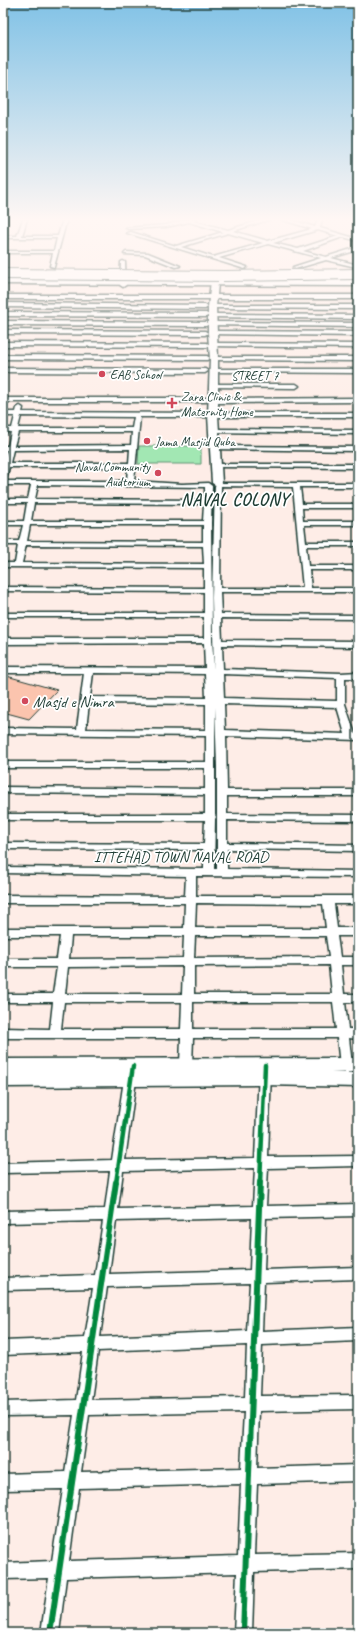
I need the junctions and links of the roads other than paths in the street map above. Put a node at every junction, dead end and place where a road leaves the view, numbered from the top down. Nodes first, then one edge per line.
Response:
1 (210, 295) edge
2 (81, 297) junction
3 (335, 297) junction
4 (358, 297) edge
5 (3, 298) edge
6 (3, 305) edge
7 (80, 306) junction
8 (338, 307) junction
9 (358, 307) edge
10 (3, 314) edge
11 (81, 314) junction
12 (209, 315) junction
13 (340, 316) junction
14 (358, 316) edge
15 (3, 322) edge
16 (79, 323) junction
17 (343, 325) junction
18 (358, 325) edge
19 (3, 332) edge
20 (76, 332) junction
21 (345, 334) junction
22 (358, 334) edge
23 (3, 344) edge
24 (73, 345) junction
25 (210, 345) junction
26 (348, 346) junction
27 (358, 346) edge
28 (3, 357) edge
29 (70, 357) junction
30 (211, 358) junction
31 (350, 359) junction
32 (358, 359) edge
33 (3, 370) edge
34 (67, 370) junction
35 (210, 371) junction
36 (294, 371) junction
37 (356, 371) edge
38 (214, 386) junction
39 (296, 386) junction
40 (3, 400) edge
41 (22, 400) junction
42 (296, 400) junction
43 (358, 400) edge
44 (210, 401) junction
45 (3, 414) edge
46 (18, 414) junction
47 (137, 414) junction
48 (210, 415) junction
49 (358, 415) edge
50 (3, 430) edge
51 (15, 430) junction
52 (135, 430) junction
53 (214, 431) junction
54 (358, 432) edge
55 (3, 448) edge
56 (11, 448) junction
57 (133, 448) junction
58 (216, 448) junction
59 (358, 449) edge
60 (5, 465) edge
61 (132, 465) junction
62 (216, 466) junction
63 (358, 466) edge
64 (3, 482) edge
65 (35, 483) junction
66 (130, 483) junction
67 (213, 484) junction
68 (296, 484) junction
69 (358, 485) edge
70 (3, 502) edge
71 (32, 502) junction
72 (208, 502) junction
73 (298, 506) junction
74 (358, 506) edge
75 (3, 523) edge
76 (27, 523) junction
77 (207, 523) junction
78 (300, 523) junction
79 (358, 523) edge
80 (3, 543) edge
81 (23, 543) junction
82 (207, 544) junction
83 (302, 544) junction
84 (358, 544) edge
85 (3, 565) edge
86 (18, 565) junction
87 (208, 566) junction
88 (305, 568) junction
89 (358, 568) edge
90 (3, 589) edge
91 (212, 590) junction
92 (307, 590) junction
93 (358, 590) edge
94 (3, 615) edge
95 (207, 615) junction
96 (217, 616) junction
97 (358, 617) edge
98 (208, 640) junction
99 (3, 641) edge
100 (217, 642) junction
101 (358, 644) edge
102 (3, 670) edge
103 (89, 671) junction
104 (208, 671) junction
105 (219, 672) junction
106 (358, 675) edge
107 (341, 676) junction
108 (85, 700) junction
109 (215, 701) junction
110 (341, 704) junction
111 (3, 731) edge
112 (82, 732) junction
113 (211, 733) junction
114 (221, 733) junction
115 (354, 737) edge
116 (3, 765) edge
117 (210, 765) junction
118 (3, 790) edge
119 (210, 792) junction
120 (221, 793) junction
121 (358, 793) edge
122 (3, 817) edge
123 (210, 817) junction
124 (222, 817) junction
125 (358, 818) edge
126 (3, 846) edge
127 (221, 846) junction
128 (208, 847) junction
129 (358, 848) edge
130 (3, 870) edge
131 (209, 872) junction
132 (222, 872) junction
133 (190, 873) junction
134 (358, 874) edge
135 (3, 899) edge
136 (190, 899) junction
137 (328, 900) junction
138 (358, 900) edge
139 (3, 932) edge
140 (66, 932) junction
141 (189, 932) junction
142 (331, 932) junction
143 (358, 932) edge
144 (334, 961) junction
145 (358, 961) edge
146 (3, 963) edge
147 (64, 963) junction
148 (188, 963) junction
149 (3, 998) edge
150 (58, 998) junction
151 (339, 998) junction
152 (358, 998) edge
153 (188, 999) junction
154 (3, 1033) edge
155 (55, 1033) junction
156 (187, 1033) junction
157 (343, 1034) junction
158 (358, 1034) edge
159 (186, 1065) junction
160 (352, 1065) edge
161 (3, 1066) edge
162 (265, 1071) junction
163 (132, 1073) junction
164 (3, 1080) edge
165 (358, 1080) edge
166 (358, 1161) edge
167 (261, 1163) junction
168 (118, 1166) junction
169 (3, 1168) edge
170 (358, 1210) edge
171 (259, 1212) junction
172 (111, 1215) junction
173 (3, 1217) edge
174 (358, 1273) edge
175 (257, 1276) junction
176 (101, 1281) junction
177 (3, 1284) edge
178 (358, 1334) edge
179 (254, 1338) junction
180 (92, 1344) junction
181 (3, 1348) edge
182 (358, 1402) edge
183 (252, 1404) junction
184 (83, 1408) junction
185 (3, 1409) edge
186 (358, 1473) edge
187 (249, 1475) junction
188 (72, 1480) junction
189 (3, 1482) edge
190 (358, 1561) edge
191 (246, 1564) junction
192 (59, 1570) junction
193 (3, 1571) edge
194 (50, 1633) edge
195 (243, 1633) edge

1 - 12 main road
2 - 5 street
2 - 7 street
2 - 12 street
3 - 4 street
3 - 8 street
3 - 12 street
6 - 7 street
7 - 11 street
7 - 12 street
8 - 9 street
8 - 12 street
8 - 13 street
10 - 11 street
11 - 12 street
11 - 16 street
12 - 13 street
12 - 16 street
12 - 17 street
12 - 20 street
12 - 21 street
12 - 25 main road
13 - 14 street
13 - 17 street
15 - 16 street
16 - 20 street
17 - 18 street
17 - 21 street
19 - 20 street
20 - 24 street
21 - 22 street
21 - 26 street
23 - 24 street
24 - 25 street
24 - 29 street
25 - 26 street
25 - 30 main road
26 - 27 street
26 - 31 street
28 - 29 street
29 - 30 street
29 - 34 street
30 - 31 street
30 - 35 main road
31 - 32 street
31 - 37 street
33 - 34 street
34 - 35 street
35 - 36 street
35 - 38 main road
35 - 44 main road
36 - 37 street
36 - 39 street
38 - 39 street, STREET 7
38 - 44 main road
39 - 42 street
40 - 41 street
41 - 44 street
41 - 46 street
42 - 43 street
42 - 44 street
44 - 48 main road
45 - 46 street
46 - 47 street
46 - 51 street
47 - 48 street
47 - 52 street
48 - 49 street
48 - 53 main road
48 - 67 main road
50 - 51 street
51 - 52 street
51 - 56 street
52 - 57 street
53 - 54 street
53 - 58 main road
55 - 56 street
56 - 57 street
56 - 60 street
57 - 61 street
58 - 59 street
58 - 62 main road
60 - 61 street
60 - 64 street
61 - 66 street
62 - 63 street
62 - 67 main road
64 - 65 street
65 - 66 street
65 - 71 street
66 - 67 street
67 - 68 street
67 - 72 street
67 - 91 street
68 - 69 street
68 - 73 street
70 - 71 street
71 - 72 street
71 - 76 street
72 - 77 street
73 - 74 street
73 - 78 street
75 - 76 street
76 - 77 street
76 - 81 street
77 - 82 street
78 - 79 street
78 - 83 street
80 - 81 street
81 - 82 street
81 - 86 street
82 - 87 street
83 - 84 street
83 - 88 street
85 - 86 street
86 - 87 street
87 - 91 street
88 - 89 street
88 - 92 street
90 - 91 street
91 - 92 street
91 - 95 street
91 - 96 street
92 - 93 street
94 - 95 street
95 - 98 street
96 - 97 street
96 - 100 street
98 - 99 street
98 - 104 street
100 - 101 street
100 - 105 street
102 - 103 street
103 - 104 street
103 - 108 street
104 - 105 street
104 - 109 street
105 - 107 street
105 - 109 street
106 - 107 street
107 - 110 street
108 - 109 street
108 - 112 street
109 - 110 street
109 - 113 street
109 - 114 street
110 - 115 street
111 - 112 street
112 - 113 street
113 - 117 street
114 - 115 street
114 - 120 street
116 - 117 street
117 - 119 street
118 - 119 street
119 - 123 street
120 - 121 street
120 - 124 street
122 - 123 street
123 - 128 street
124 - 125 street
124 - 127 street
126 - 128 street
127 - 129 street
127 - 132 street
128 - 131 street
130 - 133 street, ITTEHAD TOWN NAVAL ROAD
131 - 132 street, ITTEHAD TOWN NAVAL ROAD
131 - 133 street, ITTEHAD TOWN NAVAL ROAD
132 - 134 street, ITTEHAD TOWN NAVAL ROAD
133 - 136 street
135 - 136 street
136 - 137 street
136 - 141 street
137 - 138 street
137 - 142 street
139 - 140 street
140 - 141 street
140 - 147 street
141 - 142 street
141 - 148 street
142 - 143 street
142 - 144 street
144 - 145 street
144 - 148 street
144 - 151 street
146 - 147 street
147 - 148 street
147 - 150 street
148 - 153 street
149 - 150 street
150 - 153 street
150 - 155 street
151 - 152 street
151 - 153 street
151 - 157 street
153 - 156 street
154 - 155 street
155 - 156 street
156 - 157 street
156 - 159 street
157 - 158 street
157 - 160 street
159 - 162 main road
159 - 163 main road
160 - 162 main road
161 - 163 main road
162 - 163 main road
162 - 165 main road
162 - 167 street
163 - 164 main road
163 - 168 street
166 - 167 street
167 - 168 street
167 - 171 street
168 - 169 street
168 - 172 street
170 - 171 street
171 - 172 street
171 - 175 street
172 - 173 street
172 - 176 street
174 - 175 street
175 - 176 street
175 - 179 street
176 - 177 street
176 - 180 street
178 - 179 street
179 - 180 street
179 - 183 street
180 - 181 street
180 - 184 street
182 - 183 street
183 - 184 street
183 - 187 street
184 - 185 street
184 - 188 street
186 - 187 street
187 - 188 street
187 - 191 street
188 - 189 street
188 - 192 street
190 - 191 street
191 - 192 street
191 - 195 street
192 - 193 street
192 - 194 street

